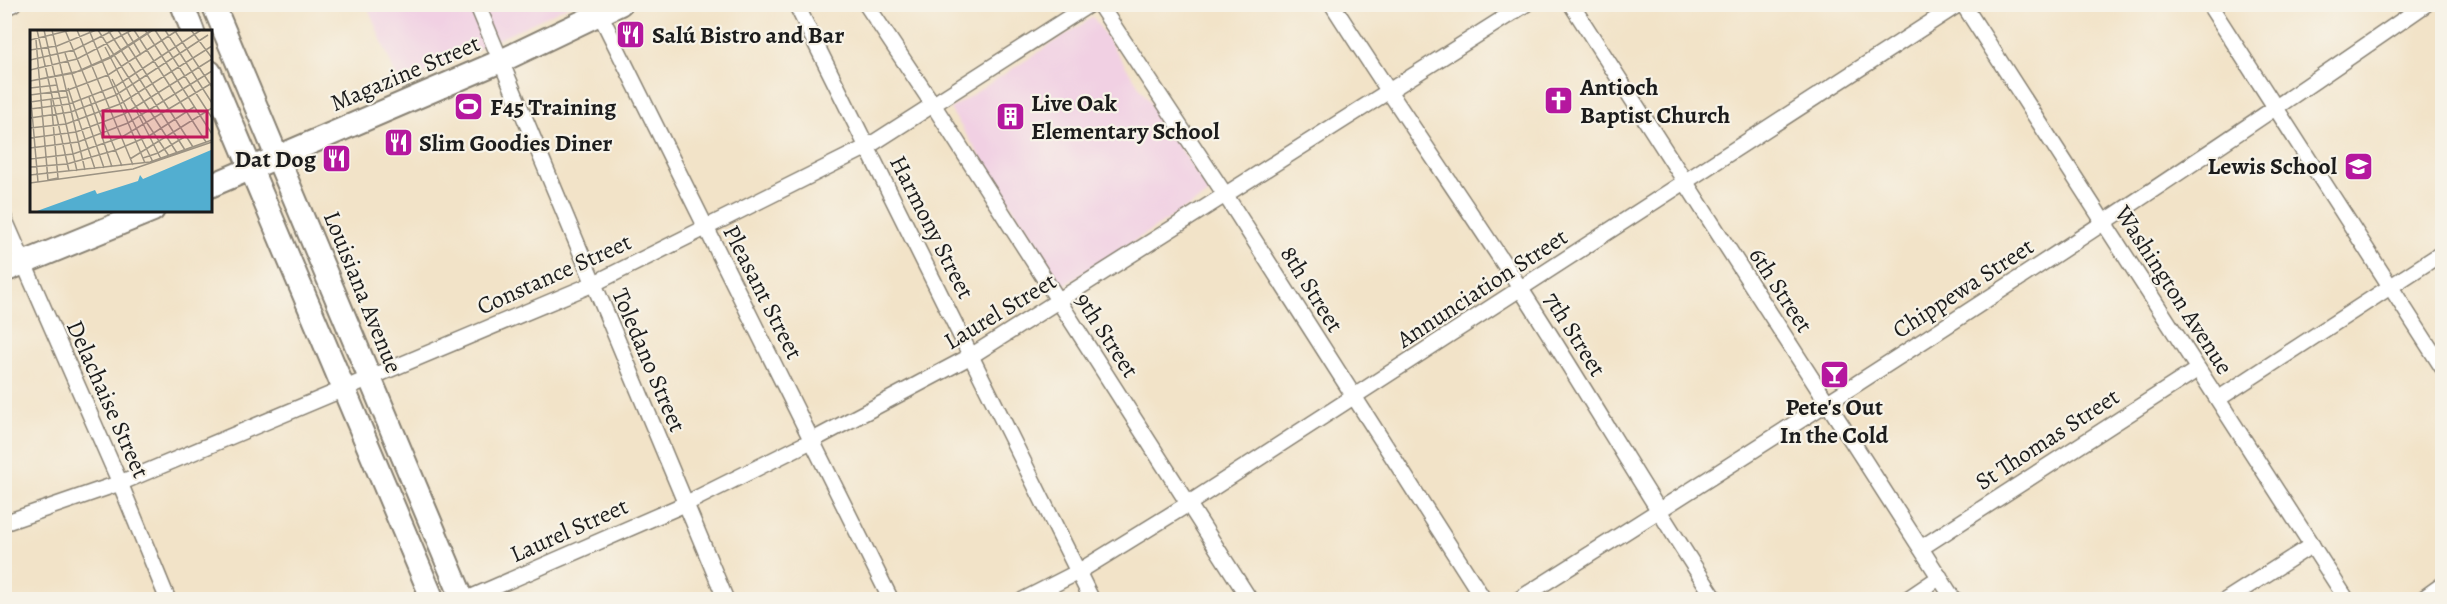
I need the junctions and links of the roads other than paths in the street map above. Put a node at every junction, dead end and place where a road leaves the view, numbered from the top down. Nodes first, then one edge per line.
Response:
1 (12, 4) edge
2 (182, 4) edge
3 (213, 4) edge
4 (477, 4) edge
5 (796, 4) edge
6 (866, 4) edge
7 (1090, 4) edge
8 (1099, 4) edge
9 (1332, 4) edge
10 (1526, 4) edge
11 (1571, 4) edge
12 (1961, 4) edge
13 (2209, 4) edge
14 (2426, 4) edge
15 (4, 8) edge
16 (605, 8) edge
17 (192, 30) edge
18 (501, 61) junction
19 (212, 77) edge
20 (1388, 92) junction
21 (934, 106) junction
22 (2276, 109) junction
23 (867, 147) junction
24 (279, 157) junction
25 (251, 168) junction
26 (1684, 182) junction
27 (212, 185) edge
28 (1226, 196) junction
29 (148, 212) edge
30 (4, 218) edge
31 (2104, 223) junction
32 (706, 228) junction
33 (2442, 253) edge
34 (323, 266) junction
35 (14, 268) edge
36 (298, 276) junction
37 (593, 284) junction
38 (2391, 286) junction
39 (1521, 290) junction
40 (1059, 302) junction
41 (971, 356) junction
42 (2442, 367) edge
43 (2198, 369) junction
44 (370, 378) junction
45 (345, 388) junction
46 (1354, 398) junction
47 (2218, 399) junction
48 (1828, 403) junction
49 (813, 440) junction
50 (120, 483) junction
51 (685, 504) junction
52 (1188, 504) junction
53 (1658, 511) junction
54 (4, 523) edge
55 (2312, 545) junction
56 (1920, 548) junction
57 (1078, 572) junction
58 (1940, 577) junction
59 (2442, 585) edge
60 (168, 600) edge
61 (433, 600) edge
62 (464, 600) edge
63 (726, 600) edge
64 (891, 600) edge
65 (1023, 600) edge
66 (1092, 600) edge
67 (1250, 600) edge
68 (1484, 600) edge
69 (1518, 600) edge
70 (1716, 600) edge
71 (1906, 600) edge
72 (1954, 600) edge
73 (2226, 600) edge
74 (2347, 600) edge
75 (2421, 600) edge

1 - 15 street
2 - 17 street
3 - 24 street, Louisiana Avenue
4 - 18 street, Toledano Street
5 - 23 street, Harmony Street
6 - 21 street, 9th Street
7 - 21 street, Constance Street
8 - 28 street, 8th Street
9 - 20 street, 7th Street
10 - 20 street, Laurel Street
11 - 26 street, 6th Street
12 - 26 street, Annunciation Street
12 - 31 street, Washington Avenue
13 - 22 street
14 - 22 street, Chippewa Street
16 - 18 street, Magazine Street
16 - 32 street, Pleasant Street
18 - 24 street, Magazine Street
18 - 37 street, Toledano Street
19 - 25 street
20 - 28 street, Laurel Street
20 - 39 street, 7th Street
21 - 23 street, Constance Street
21 - 40 street, 9th Street
22 - 31 street, Chippewa Street
22 - 38 street
23 - 32 street, Constance Street
23 - 41 street, Harmony Street
24 - 25 street, Magazine Street
24 - 34 street, Louisiana Avenue
25 - 27 street, Magazine Street
25 - 36 street
26 - 39 street, Annunciation Street
26 - 48 street, 6th Street
28 - 40 street, Laurel Street
28 - 46 street, 8th Street
29 - 35 street
30 - 35 street, Delachaise Street
31 - 43 street, Washington Avenue
31 - 48 street, Chippewa Street
32 - 37 street, Constance Street
32 - 49 street, Pleasant Street
33 - 38 street
34 - 36 street
34 - 44 street, Louisiana Avenue
35 - 50 street, Delachaise Street
36 - 45 street
37 - 44 street, Constance Street
37 - 51 street, Toledano Street
38 - 42 street
38 - 47 street
39 - 46 street, Annunciation Street
39 - 53 street, 7th Street
40 - 41 street, Laurel Street
40 - 52 street, 9th Street
41 - 49 street, Laurel Street
41 - 57 street, Harmony Street
43 - 47 street, Washington Avenue
43 - 56 street, St Thomas Street
44 - 45 street, Constance Street
44 - 62 street, Louisiana Avenue
45 - 50 street, Constance Street
45 - 61 street
46 - 52 street, Annunciation Street
46 - 68 street, 8th Street
47 - 55 street, Washington Avenue
48 - 53 street, Chippewa Street
48 - 56 street, 6th Street
49 - 51 street, Laurel Street
49 - 64 street, Pleasant Street
50 - 54 street, Constance Street
50 - 60 street, Delachaise Street
51 - 62 street, Laurel Street
51 - 63 street, Toledano Street
52 - 57 street, Annunciation Street
52 - 67 street, 9th Street
53 - 69 street, Chippewa Street
53 - 70 street, 7th Street
55 - 73 street
55 - 74 street, Washington Avenue
56 - 58 street, 6th Street
57 - 65 street, Annunciation Street
57 - 66 street, Harmony Street
58 - 71 street
58 - 72 street, 6th Street
59 - 75 street

